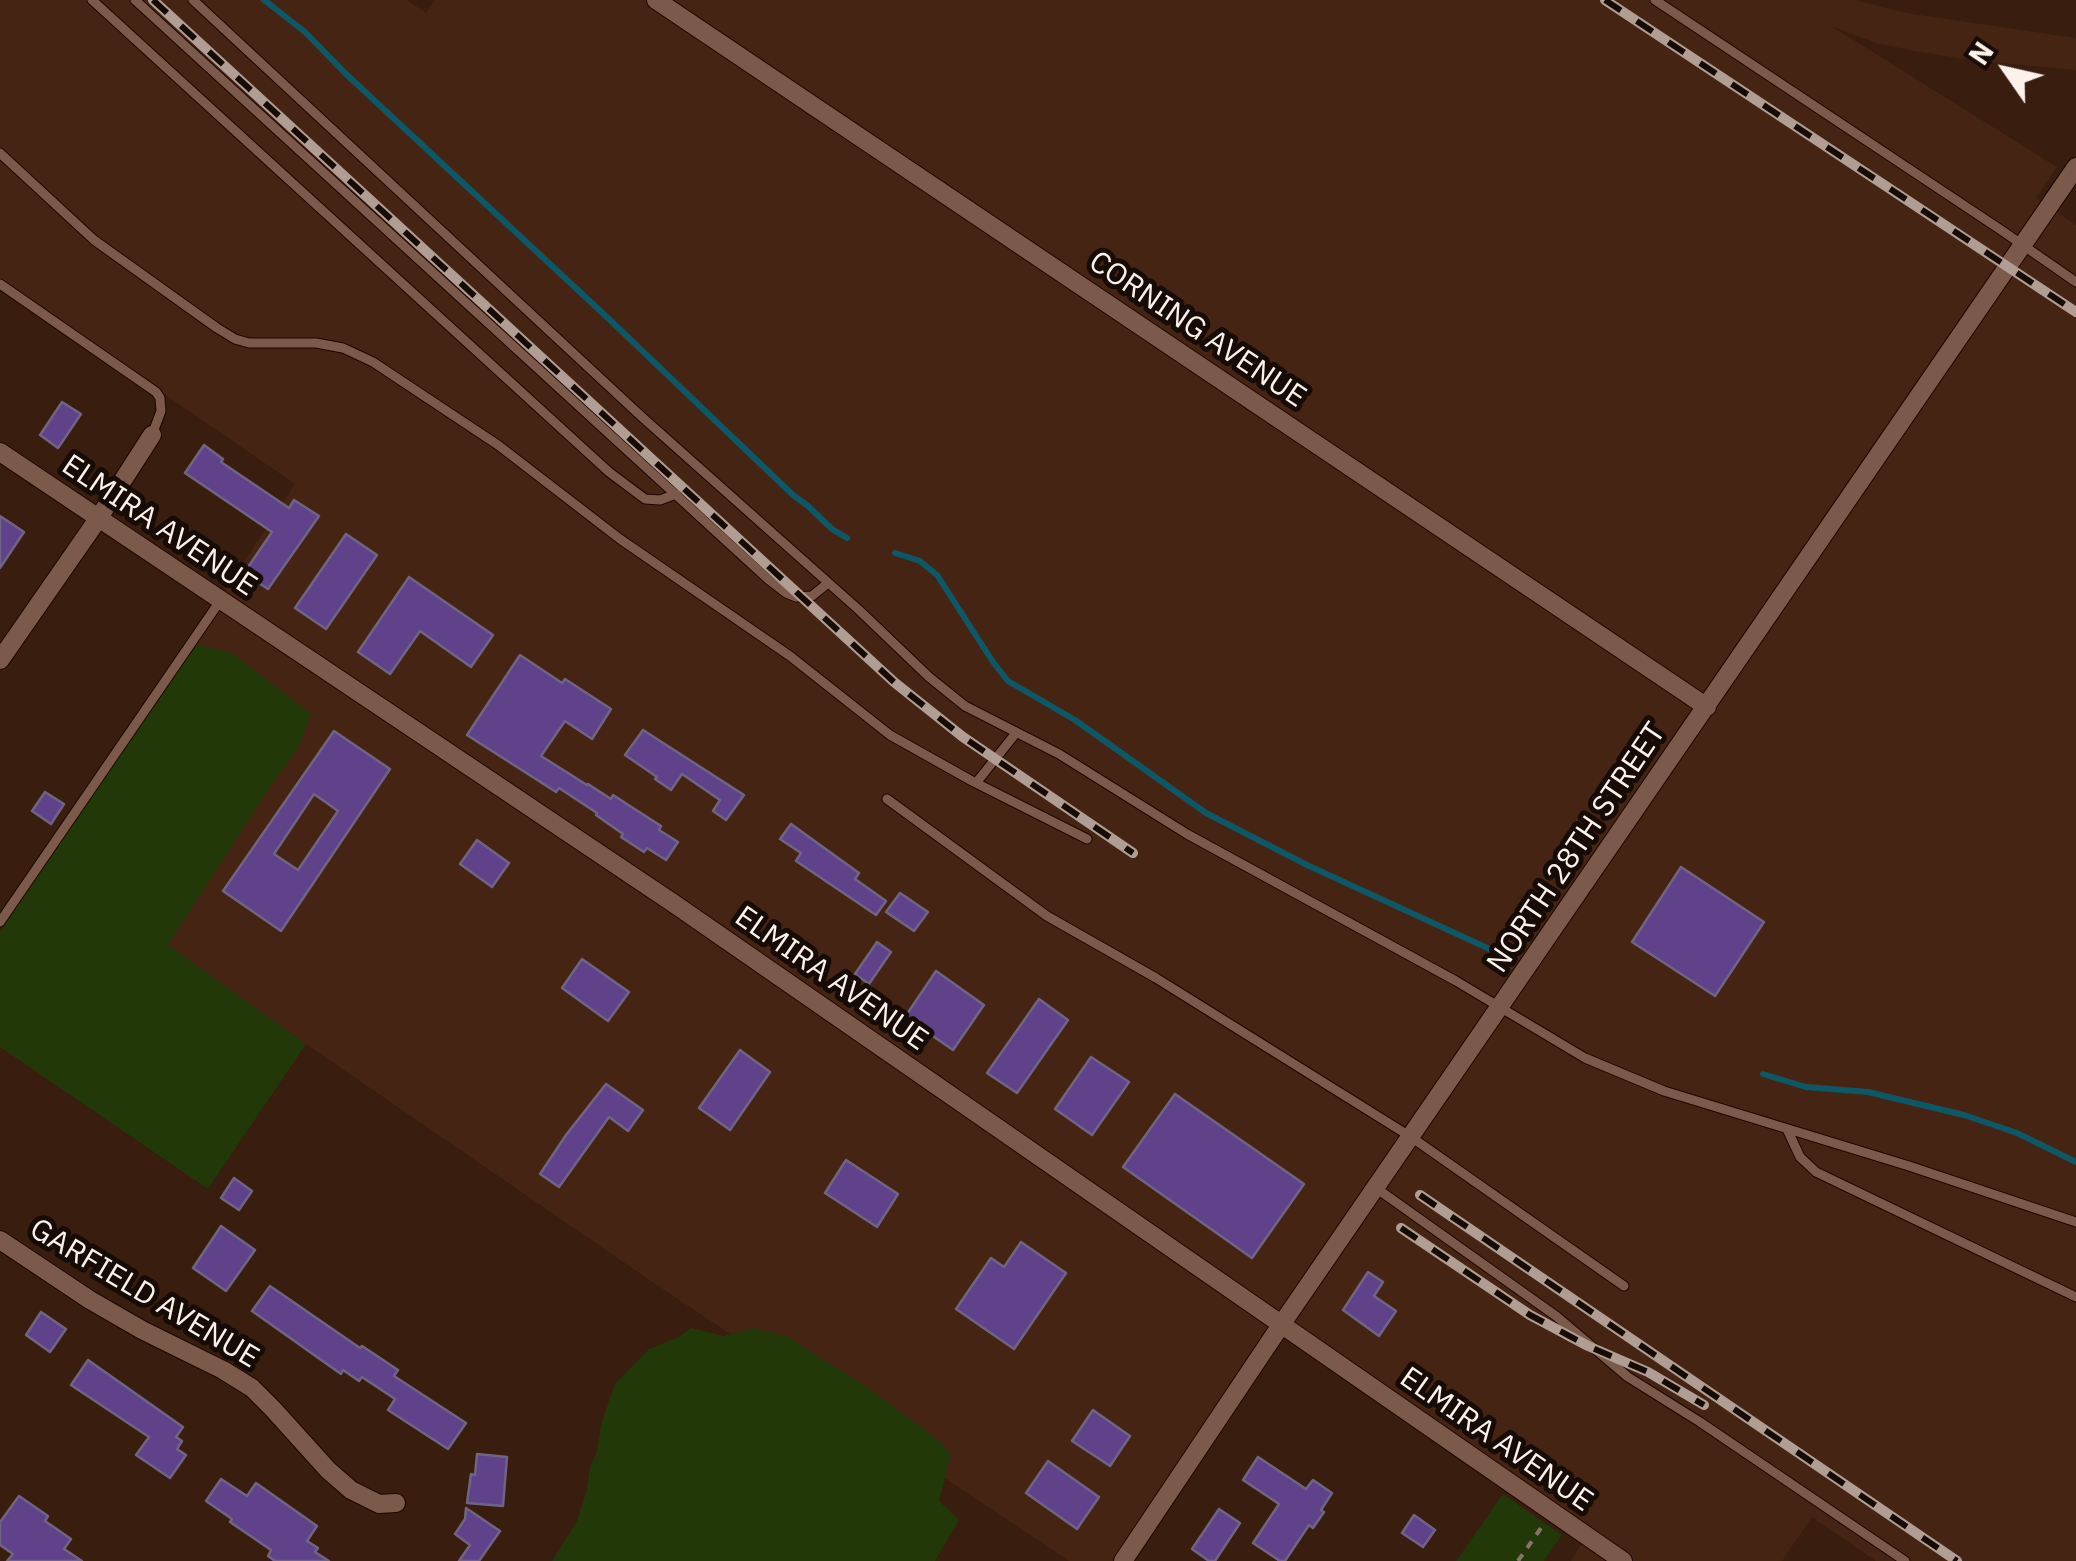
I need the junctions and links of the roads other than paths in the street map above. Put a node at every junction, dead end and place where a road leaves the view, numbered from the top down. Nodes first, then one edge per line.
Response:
1 (92, 0) edge
2 (134, 0) edge
3 (193, 0) edge
4 (656, 0) edge
5 (1655, 0) edge
6 (0, 153) edge
7 (2076, 166) edge
8 (2023, 245) junction
9 (2076, 282) edge
10 (0, 284) edge
11 (152, 435) joint
12 (0, 452) edge
13 (676, 494) junction
14 (98, 519) junction
15 (828, 583) junction
16 (220, 601) junction
17 (0, 660) edge
18 (1706, 707) junction
19 (1016, 733) junction
20 (976, 783) junction
21 (887, 799) dead end
22 (1087, 839) dead end
23 (0, 922) edge
24 (1501, 1008) junction
25 (1787, 1128) junction
26 (1411, 1137) junction
27 (1376, 1188) junction
28 (2076, 1222) edge
29 (0, 1240) edge
30 (1624, 1286) dead end
31 (2076, 1297) edge
32 (1282, 1325) junction
33 (396, 1503) dead end
34 (1123, 1561) edge
35 (1623, 1561) edge
36 (1905, 1561) edge

1 - 13 lane
2 - 13 lane
3 - 15 lane
4 - 18 street, CORNING AVENUE
5 - 8 lane
6 - 20 lane
7 - 8 street, NORTH 28TH STREET
8 - 9 lane
8 - 18 street, NORTH 28TH STREET
10 - 11 lane
11 - 14 street
12 - 14 street, ELMIRA AVENUE
13 - 15 lane
14 - 16 street, ELMIRA AVENUE
14 - 17 street
15 - 19 lane
16 - 23 lane
16 - 32 street, ELMIRA AVENUE
18 - 24 street, NORTH 28TH STREET
19 - 20 lane
19 - 24 lane
20 - 22 lane
21 - 26 lane
24 - 25 lane
24 - 26 street, NORTH 28TH STREET
25 - 28 lane
25 - 31 lane
26 - 27 street, NORTH 28TH STREET
26 - 30 lane
27 - 32 street, NORTH 28TH STREET
27 - 36 lane
29 - 33 street, GARFIELD AVENUE
32 - 34 street, NORTH 28TH STREET
32 - 35 street, ELMIRA AVENUE

